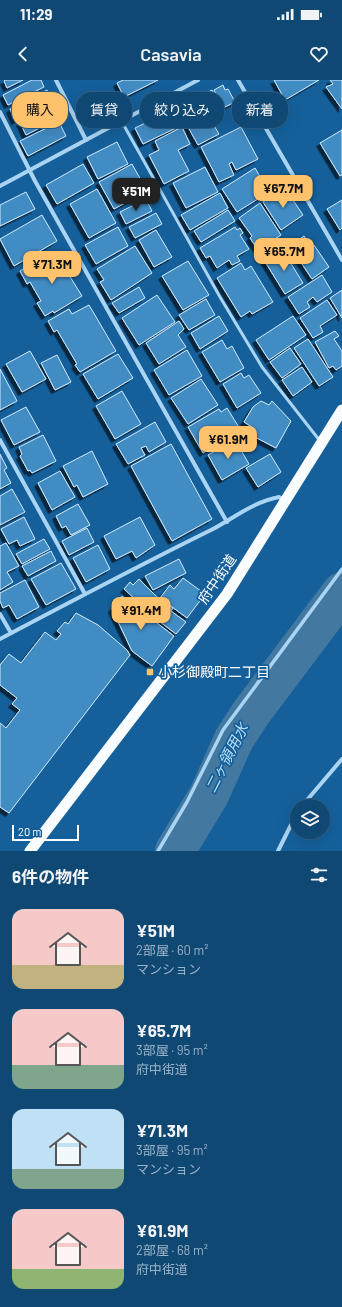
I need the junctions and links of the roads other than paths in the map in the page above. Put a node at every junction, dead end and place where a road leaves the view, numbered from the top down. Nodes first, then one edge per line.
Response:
1 (56, 80) edge
2 (198, 80) edge
3 (238, 80) edge
4 (0, 112) edge
5 (132, 116) edge
6 (110, 128) edge
7 (125, 128) edge
8 (86, 140) junction
9 (30, 171) junction
10 (0, 186) edge
11 (342, 260) edge
12 (342, 410) edge
13 (0, 440) edge
14 (322, 444) junction
15 (285, 501) junction
16 (227, 522) junction
17 (342, 569) edge
18 (85, 594) junction
19 (0, 614) edge
20 (11, 633) junction
21 (0, 639) edge
22 (342, 759) edge
23 (308, 799) edge
24 (290, 827) edge
25 (30, 851) edge
26 (158, 851) edge
27 (278, 851) edge

1 - 8 street
2 - 5 street
3 - 11 street
4 - 9 street
6 - 8 street
7 - 14 lane
8 - 9 street
9 - 10 street
9 - 16 street
12 - 14 highway, 府中街道
13 - 18 street
14 - 15 highway, 府中街道
15 - 16 street
15 - 25 highway, 府中街道
16 - 18 street
17 - 26 street
18 - 20 street
19 - 20 street
20 - 21 street
22 - 23 street
24 - 27 street

